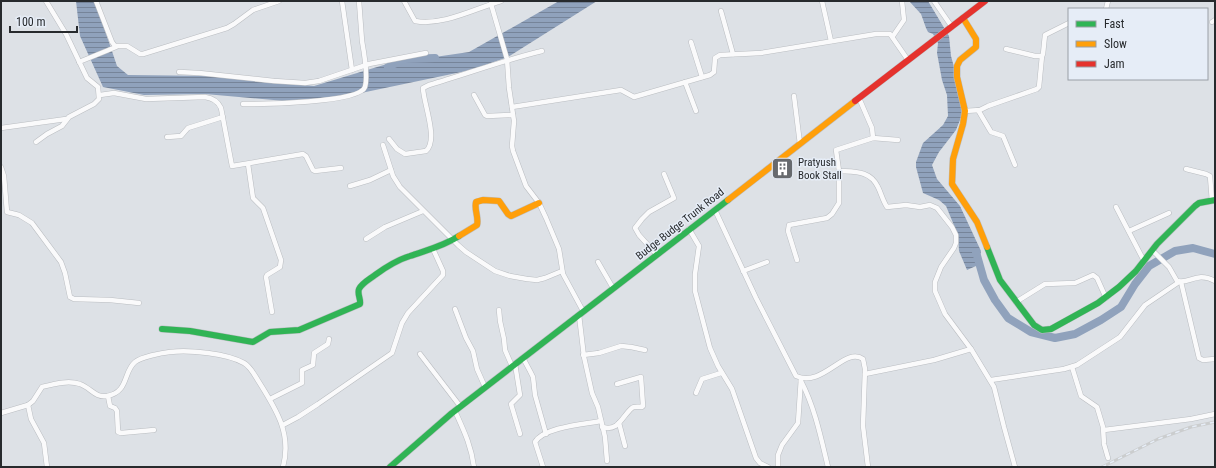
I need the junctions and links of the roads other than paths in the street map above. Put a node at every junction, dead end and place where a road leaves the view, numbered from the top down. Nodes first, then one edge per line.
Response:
1 (46, 1) edge
2 (96, 1) edge
3 (279, 1) edge
4 (342, 1) edge
5 (359, 1) edge
6 (404, 1) edge
7 (501, 1) edge
8 (822, 1) edge
9 (902, 1) edge
10 (934, 1) edge
11 (985, 1) edge
12 (490, 3) edge
13 (721, 10) dead end
14 (963, 18) junction
15 (1068, 24) edge
16 (949, 29) junction
17 (893, 36) junction
18 (831, 41) junction
19 (691, 42) dead end
20 (116, 47) junction
21 (1006, 49) dead end
22 (542, 51) dead end
23 (426, 53) dead end
24 (733, 54) junction
25 (1042, 56) junction
26 (507, 58) junction
27 (908, 60) junction
28 (79, 62) junction
29 (366, 67) junction
30 (352, 70) junction
31 (179, 72) dead end
32 (702, 78) junction
33 (685, 82) junction
34 (100, 95) junction
35 (474, 95) dead end
36 (794, 96) dead end
37 (859, 98) junction
38 (243, 104) dead end
39 (512, 107) junction
40 (978, 110) junction
41 (696, 111) dead end
42 (965, 111) junction
43 (514, 115) junction
44 (223, 117) junction
45 (66, 119) junction
46 (1, 128) edge
47 (167, 138) dead end
48 (873, 138) junction
49 (389, 139) dead end
50 (898, 140) dead end
51 (36, 142) dead end
52 (800, 144) junction
53 (383, 145) dead end
54 (248, 164) junction
55 (1015, 165) dead end
56 (1, 167) edge
57 (341, 168) dead end
58 (1186, 169) dead end
59 (391, 170) junction
60 (839, 171) junction
61 (664, 174) dead end
62 (350, 186) dead end
63 (1214, 200) edge
64 (539, 203) junction
65 (1116, 207) dead end
66 (715, 210) junction
67 (423, 211) junction
68 (1169, 214) dead end
69 (689, 229) junction
70 (1129, 231) junction
71 (366, 239) dead end
72 (453, 241) junction
73 (433, 249) junction
74 (1152, 250) junction
75 (657, 255) junction
76 (797, 260) dead end
77 (598, 262) dead end
78 (767, 262) dead end
79 (1144, 262) junction
80 (562, 271) junction
81 (743, 271) junction
82 (1215, 281) edge
83 (1180, 282) junction
84 (613, 288) junction
85 (1106, 298) junction
86 (1016, 302) junction
87 (139, 303) dead end
88 (455, 309) dead end
89 (499, 310) dead end
90 (272, 312) dead end
91 (581, 313) junction
92 (162, 329) dead end
93 (329, 340) dead end
94 (971, 349) junction
95 (646, 350) dead end
96 (420, 354) dead end
97 (583, 355) junction
98 (523, 358) junction
99 (1215, 359) edge
100 (513, 365) junction
101 (1072, 367) junction
102 (721, 373) junction
103 (865, 374) junction
104 (801, 379) junction
105 (991, 380) junction
106 (618, 384) dead end
107 (486, 387) junction
108 (696, 393) dead end
109 (108, 396) junction
110 (270, 399) junction
111 (28, 405) junction
112 (460, 406) junction
113 (455, 411) junction
114 (1, 413) edge
115 (1215, 414) edge
116 (601, 421) junction
117 (619, 423) junction
118 (283, 425) junction
119 (602, 427) junction
120 (154, 430) dead end
121 (1104, 430) junction
122 (520, 434) dead end
123 (546, 434) junction
124 (625, 446) dead end
125 (1108, 458) dead end
126 (607, 461) dead end
127 (47, 467) edge
128 (283, 467) edge
129 (390, 467) edge
130 (474, 467) edge
131 (542, 467) edge
132 (768, 467) edge
133 (778, 467) edge
134 (828, 467) edge
135 (868, 467) edge
136 (1015, 467) edge

1 - 28 street
2 - 20 street
3 - 20 street
4 - 30 street
5 - 29 street
6 - 12 street
7 - 12 street
8 - 18 street
9 - 17 street
10 - 16 street
11 - 14 street, Budge Budge Trunk Road
12 - 26 street
13 - 24 street
14 - 16 street, Budge Budge Trunk Road
14 - 42 street
15 - 25 street
16 - 27 street, Budge Budge Trunk Road
17 - 18 street
17 - 27 street
18 - 24 street
19 - 32 street
20 - 28 street
21 - 25 street
22 - 26 street
23 - 29 street
24 - 32 street
25 - 40 street
26 - 39 street
26 - 49 street
27 - 37 street, Budge Budge Trunk Road
28 - 34 street
29 - 30 street
29 - 38 street
30 - 31 street
32 - 33 street
33 - 39 street
33 - 41 street
34 - 44 street
34 - 45 street
35 - 43 street
36 - 52 street
37 - 48 street
37 - 52 street, Budge Budge Trunk Road
39 - 43 street
40 - 42 street
40 - 55 street
42 - 86 street
43 - 64 street
44 - 47 street
44 - 54 street
45 - 46 street
45 - 51 street
48 - 50 street
48 - 60 street
52 - 66 street, Budge Budge Trunk Road
53 - 59 street
54 - 57 street
54 - 90 street
56 - 87 street
58 - 63 street
59 - 62 street
59 - 67 street
60 - 76 street
60 - 94 street
61 - 75 street
63 - 74 street
64 - 72 street
64 - 80 street
65 - 70 street
66 - 69 street, Budge Budge Trunk Road
66 - 81 street
67 - 71 street
67 - 72 street
68 - 70 street
69 - 75 street, Budge Budge Trunk Road
69 - 102 street
70 - 79 street
72 - 73 street
72 - 80 street
73 - 92 street
73 - 118 street
74 - 79 street
74 - 83 street
75 - 84 street, Budge Budge Trunk Road
77 - 84 street
78 - 81 street
79 - 85 street
80 - 91 street
81 - 104 street
82 - 83 street
83 - 99 street
83 - 101 street
84 - 91 street, Budge Budge Trunk Road
85 - 86 street
85 - 86 street
88 - 107 street
89 - 100 street
91 - 97 street
91 - 98 street, Budge Budge Trunk Road
93 - 110 street
94 - 103 street
94 - 105 street
95 - 97 street
96 - 112 street
97 - 116 street
98 - 100 street, Budge Budge Trunk Road
98 - 123 street
100 - 107 street, Budge Budge Trunk Road
100 - 122 street
101 - 105 street
101 - 121 street
102 - 108 street
102 - 132 street
103 - 104 street
103 - 135 street
104 - 133 street
104 - 134 street
105 - 136 street
106 - 117 street
107 - 112 street, Budge Budge Trunk Road
109 - 110 street
109 - 111 street
109 - 120 street
110 - 118 street
111 - 114 street
111 - 127 street
112 - 113 street, Budge Budge Trunk Road
113 - 129 street, Budge Budge Trunk Road
113 - 130 street
115 - 121 street
116 - 119 street
116 - 123 street
117 - 119 street
117 - 124 street
118 - 128 street
119 - 126 street
121 - 125 street
123 - 131 street

